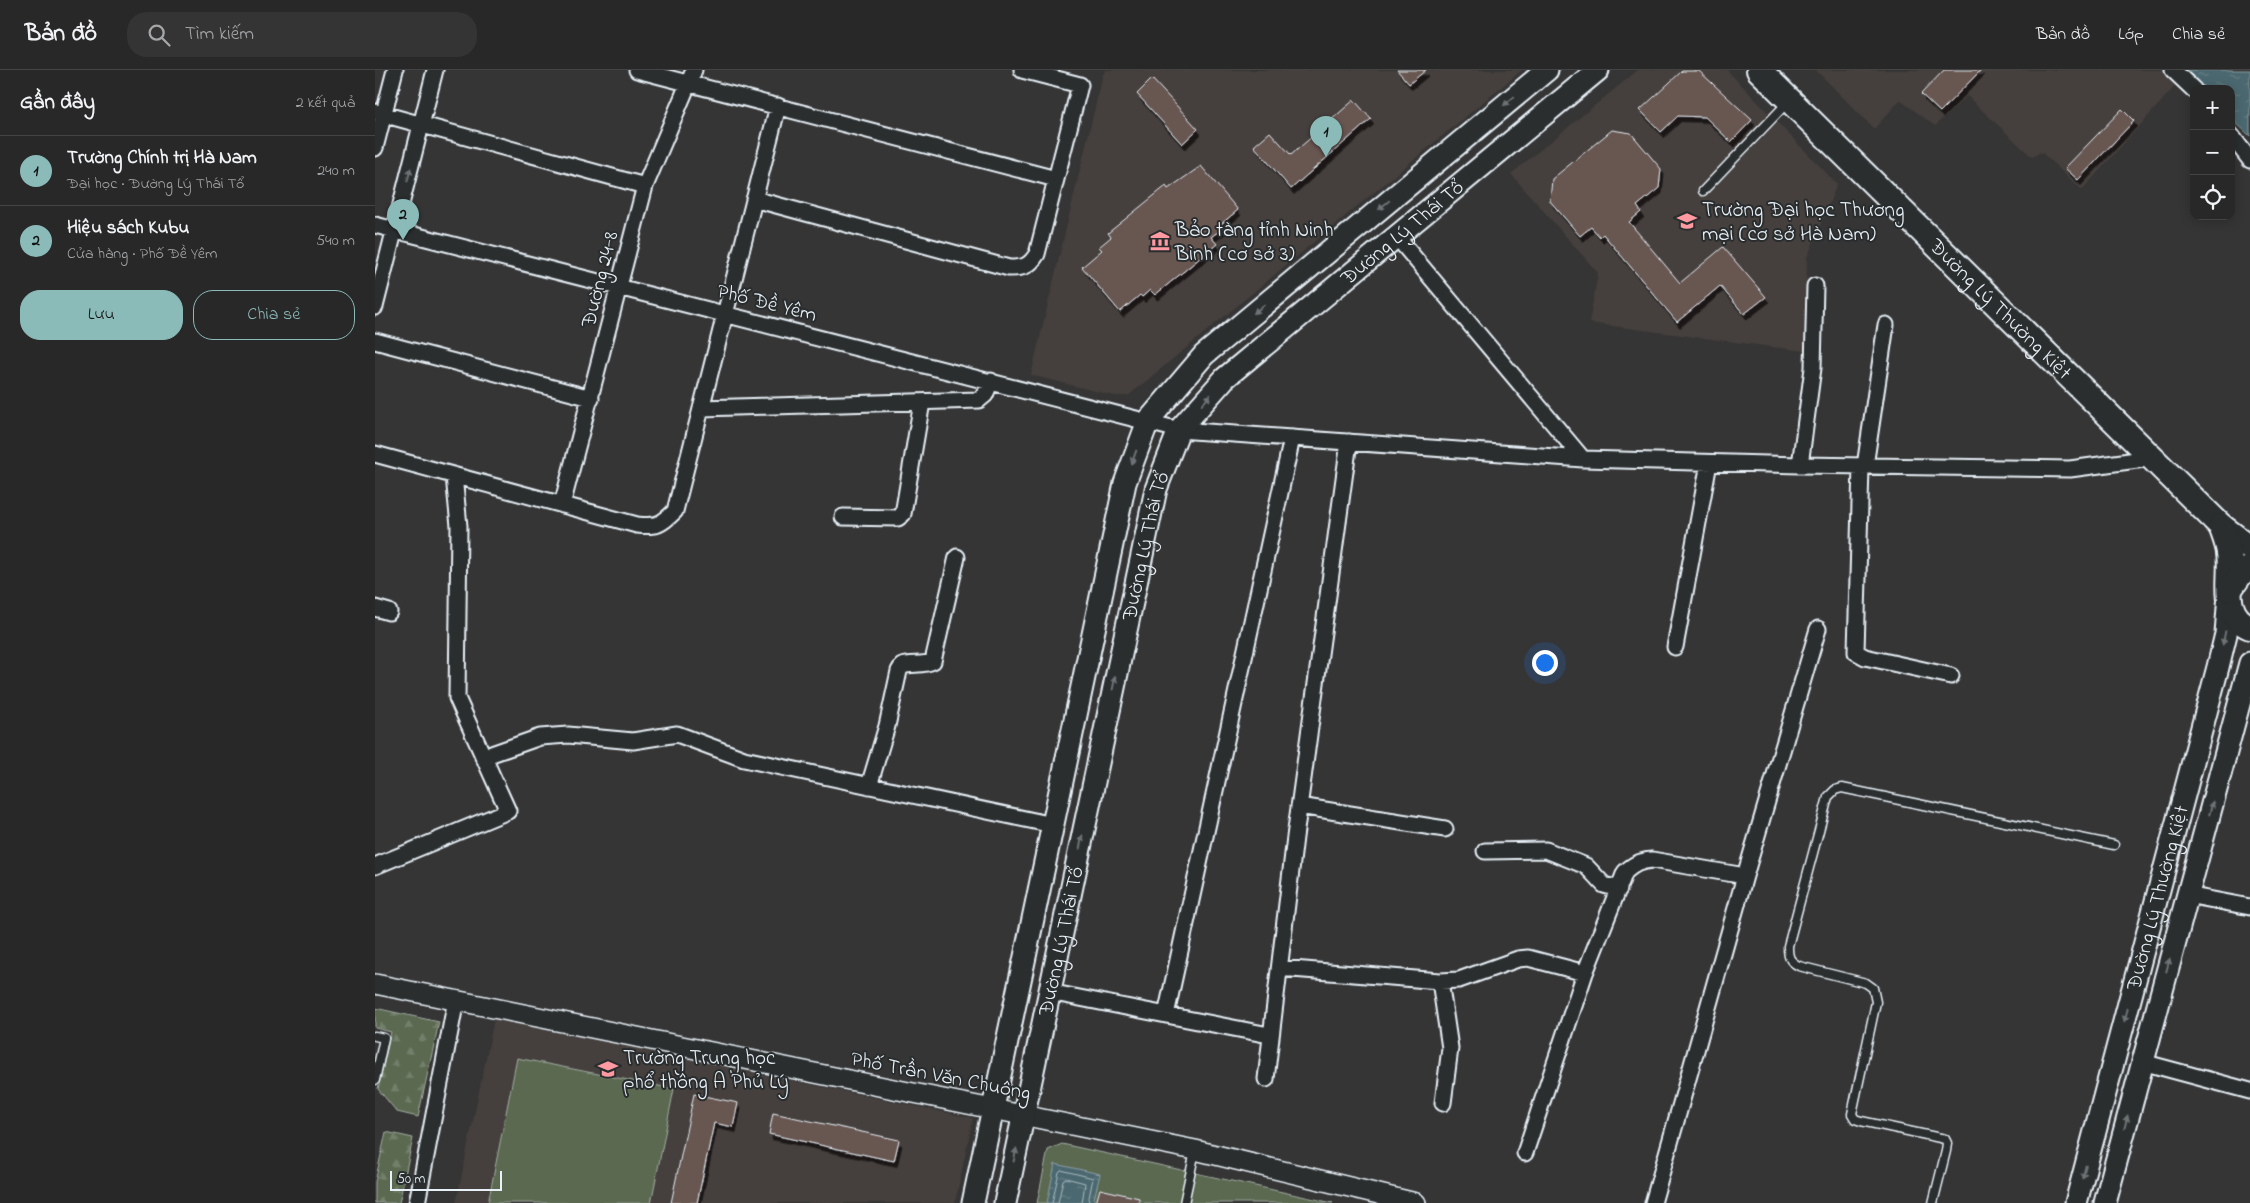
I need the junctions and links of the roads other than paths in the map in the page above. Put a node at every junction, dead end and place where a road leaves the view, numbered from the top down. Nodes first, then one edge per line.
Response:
1 (395, 70) edge
2 (435, 70) edge
3 (637, 70) edge
4 (1022, 70) edge
5 (1547, 70) edge
6 (1598, 70) edge
7 (1759, 70) edge
8 (2173, 70) edge
9 (691, 76) edge
10 (2190, 86) edge
11 (1790, 100) junction
12 (779, 106) junction
13 (379, 113) edge
14 (421, 124) junction
15 (2235, 140) edge
16 (375, 148) edge
17 (2250, 160) edge
18 (1056, 179) junction
19 (645, 186) junction
20 (1703, 191) dead end
21 (754, 199) junction
22 (375, 225) edge
23 (396, 230) junction
24 (1396, 236) junction
25 (619, 286) junction
26 (1815, 286) dead end
27 (375, 307) edge
28 (724, 314) junction
29 (1885, 324) dead end
30 (375, 341) edge
31 (991, 381) junction
32 (591, 398) junction
33 (922, 402) junction
34 (701, 408) junction
35 (1148, 420) junction
36 (1179, 430) junction
37 (1292, 438) junction
38 (1349, 442) junction
39 (375, 454) edge
40 (2152, 458) junction
41 (1583, 459) junction
42 (1709, 463) junction
43 (1800, 465) junction
44 (1863, 466) junction
45 (454, 476) junction
46 (563, 505) junction
47 (843, 518) dead end
48 (2221, 526) junction
49 (2250, 548) edge
50 (957, 557) dead end
51 (2250, 568) edge
52 (2230, 589) junction
53 (2250, 627) edge
54 (1818, 629) dead end
55 (1675, 646) dead end
56 (2250, 663) edge
57 (1951, 676) dead end
58 (483, 756) junction
59 (869, 786) junction
60 (1299, 806) junction
61 (1053, 825) junction
62 (1445, 829) dead end
63 (2114, 845) dead end
64 (1485, 851) dead end
65 (375, 866) edge
66 (1745, 876) junction
67 (1619, 889) junction
68 (2187, 895) junction
69 (2250, 907) edge
70 (1280, 968) junction
71 (1585, 973) junction
72 (1440, 981) junction
73 (375, 984) edge
74 (1049, 992) junction
75 (456, 1000) junction
76 (1167, 1015) junction
77 (1269, 1035) junction
78 (375, 1036) edge
79 (2141, 1062) junction
80 (1266, 1079) dead end
81 (375, 1080) edge
82 (2250, 1091) edge
83 (1443, 1103) dead end
84 (993, 1108) junction
85 (1023, 1115) junction
86 (1195, 1150) junction
87 (1525, 1153) dead end
88 (417, 1203) edge
89 (973, 1203) edge
90 (1005, 1203) edge
91 (1184, 1203) edge
92 (1416, 1203) edge
93 (1653, 1203) edge
94 (1933, 1203) edge
95 (2076, 1203) edge
96 (2105, 1203) edge

1 - 13 street
2 - 14 street
3 - 9 street
4 - 18 street
5 -> 35 main road, Đường Lý Thái Tổ
6 - 24 main road, Đường Lý Thái Tổ
7 - 11 main road, Đường Lý Thường Kiệt
8 - 10 street
9 - 12 street
9 - 19 street, Đường 24-8
11 - 20 lane
11 - 40 main road, Đường Lý Thường Kiệt
12 - 18 street
12 - 21 street
13 - 14 street
13 - 16 street
14 - 19 street
23 -> 14 street
15 - 17 street
18 - 21 street
19 - 25 street, Đường 24-8
21 - 28 street
22 - 23 street, Phố Đề Yêm
23 - 25 street, Phố Đề Yêm
23 - 27 street
36 -> 24 main road, Đường Lý Thái Tổ
24 - 41 street
25 - 28 street, Phố Đề Yêm
25 - 32 street, Đường 24-8
26 - 43 street
28 - 31 street, Phố Đề Yêm
28 - 34 street
29 - 44 street
30 - 32 street
31 - 33 street
31 - 35 street, Phố Đề Yêm
32 - 46 street, Đường 24-8
33 - 34 street
33 - 47 street
34 - 46 street
35 - 36 street, Phố Đề Yêm
35 -> 61 main road, Đường Lý Thái Tổ
36 - 37 street, Phố Đề Yêm
74 -> 36 main road, Đường Lý Thái Tổ
37 - 38 street, Phố Đề Yêm
37 - 76 street
38 - 41 street, Phố Đề Yêm
38 - 60 street
39 - 45 street
40 - 44 street, Phố Đề Yêm
40 - 48 main road, Đường Lý Thường Kiệt
41 - 42 street, Phố Đề Yêm
42 - 43 street, Phố Đề Yêm
42 - 55 street
43 - 44 street, Phố Đề Yêm
44 - 57 street
45 - 46 street
45 - 58 street
48 - 49 main road, Đường Lý Thường Kiệt
48 - 52 main road
50 - 59 street
51 - 52 main road
52 - 53 main road
52 -> 95 main road, Đường Lý Thường Kiệt
54 - 66 street
68 -> 56 main road, Đường Lý Thường Kiệt
58 - 59 street
58 - 65 street
59 - 61 street
60 - 62 street
60 - 70 street
61 - 84 main road, Đường Lý Thái Tổ
63 - 94 lane
64 - 67 street
66 - 67 street
66 - 93 street
67 - 71 street
68 - 69 street
79 -> 68 main road, Đường Lý Thường Kiệt
70 - 72 street
70 - 77 street
71 - 72 street
71 - 87 street
72 - 83 street
73 - 75 street, Phố Trần Văn Chuông
74 - 76 street
74 - 85 main road, Đường Lý Thái Tổ
75 - 84 street, Phố Trần Văn Chuông
75 - 88 street
76 - 77 street
77 - 80 street
78 - 81 lane
79 - 82 street
96 -> 79 main road, Đường Lý Thường Kiệt
84 - 85 street, Phố Trần Văn Chuông
84 - 89 main road, Đường Lý Thái Tổ
85 - 86 street, Phố Trần Văn Chuông
90 -> 85 main road, Đường Lý Thái Tổ
86 - 91 lane
86 - 92 street, Phố Trần Văn Chuông

